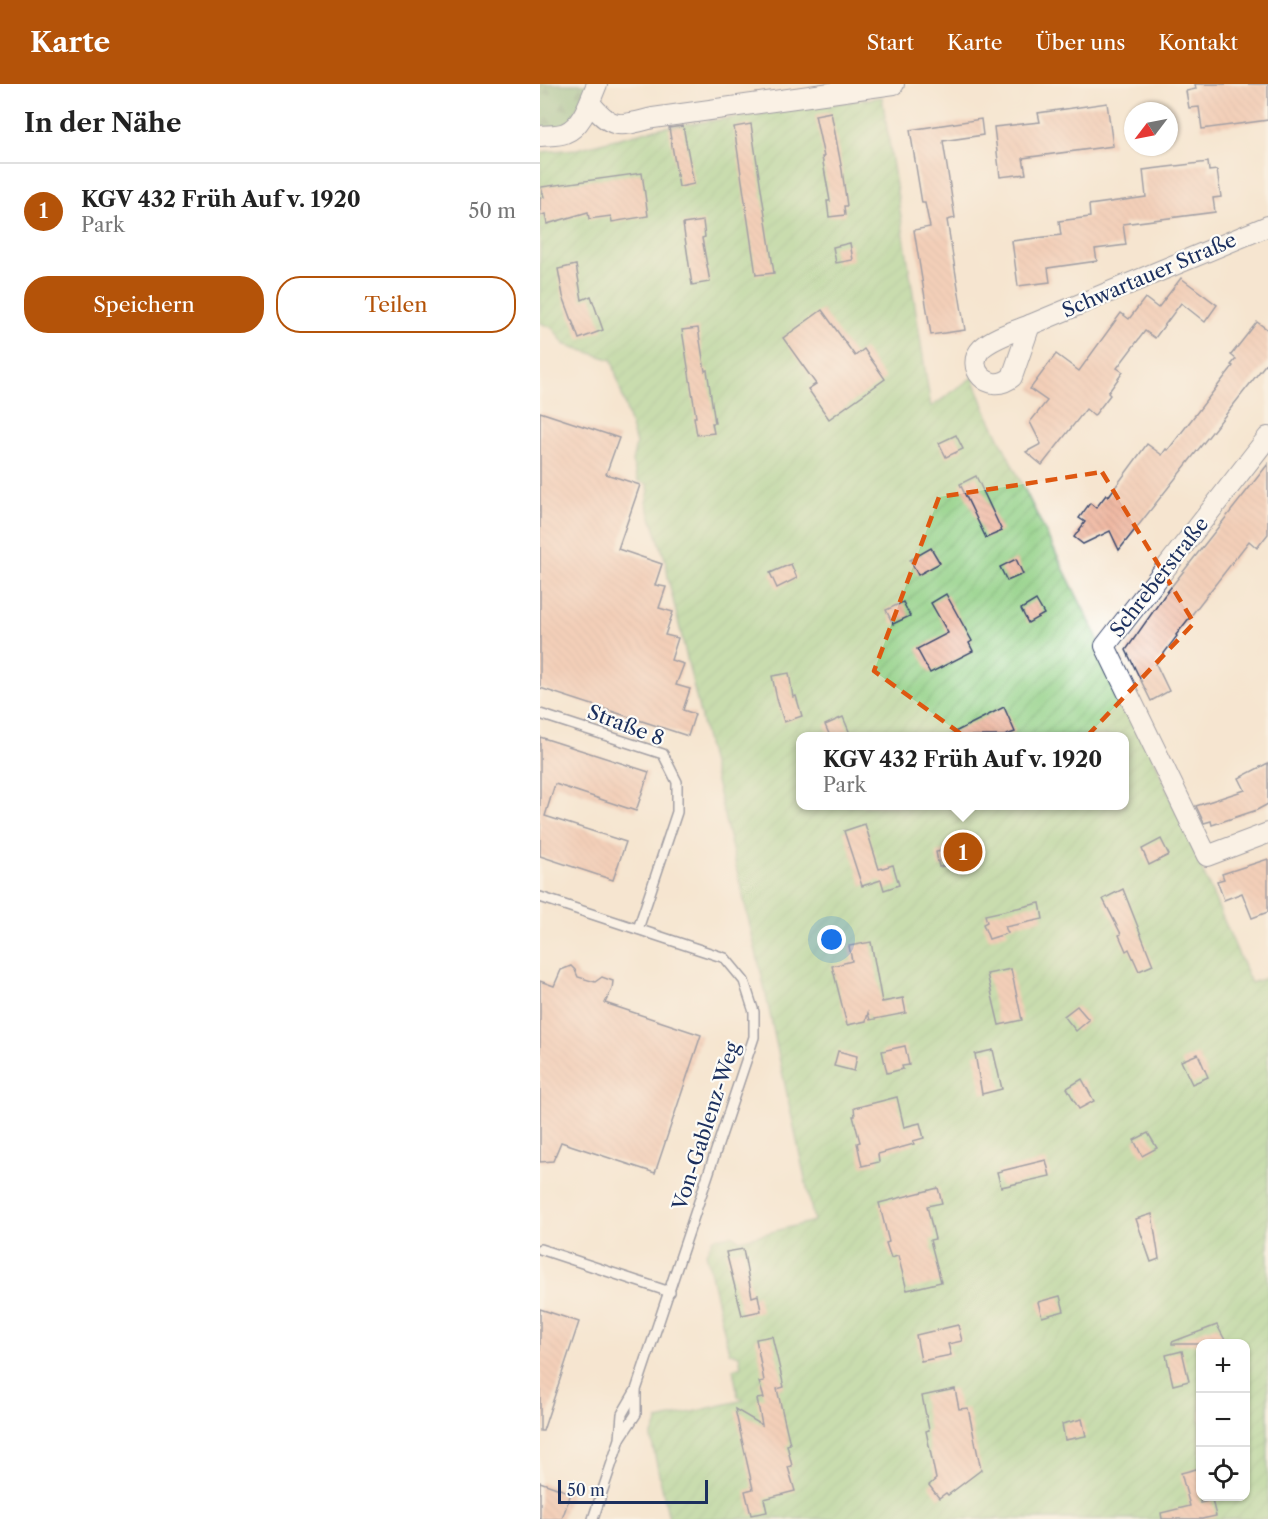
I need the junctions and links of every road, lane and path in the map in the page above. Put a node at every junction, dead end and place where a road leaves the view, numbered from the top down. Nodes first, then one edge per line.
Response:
1 (597, 84) edge
2 (894, 84) edge
3 (590, 103) junction
4 (540, 136) edge
5 (1268, 226) edge
6 (1030, 325) dead end
7 (1268, 437) edge
8 (540, 714) edge
9 (1268, 833) edge
10 (540, 897) edge
11 (638, 929) junction
12 (540, 1249) edge
13 (670, 1292) junction
14 (593, 1519) edge

1 - 3 street
2 - 3 street
3 - 4 street
5 - 6 street, Schwartauer Straße
7 - 9 street, Schreberstraße
8 - 11 lane, Straße 8
10 - 11 lane, Von-Gablenz-Weg
11 - 13 lane, Von-Gablenz-Weg
12 - 13 lane
13 - 14 lane, Von-Gablenz-Weg

